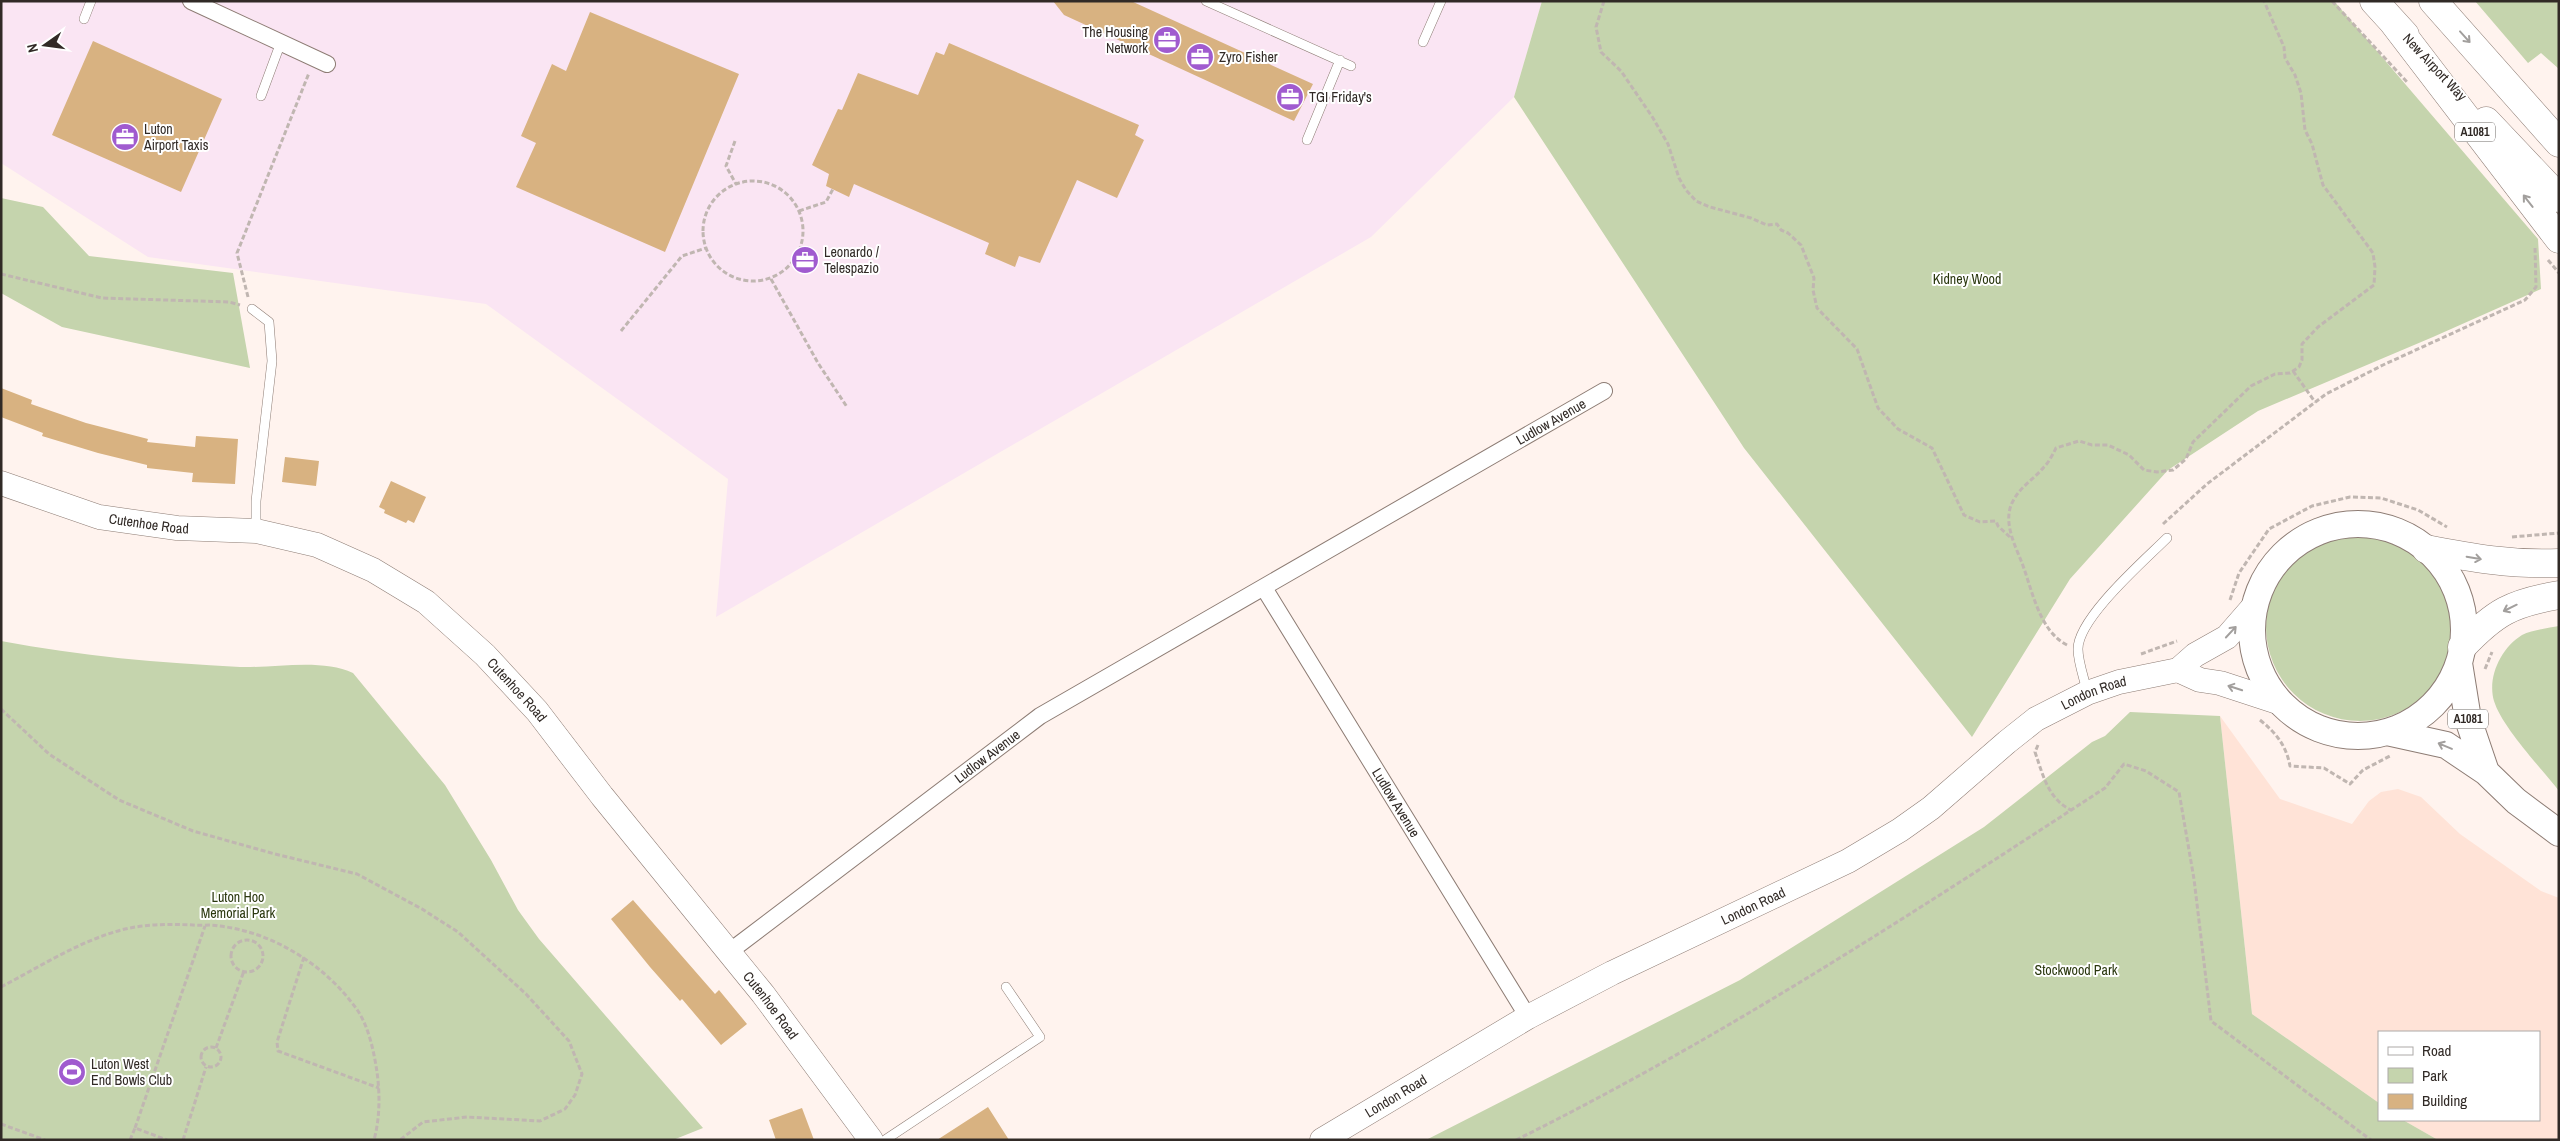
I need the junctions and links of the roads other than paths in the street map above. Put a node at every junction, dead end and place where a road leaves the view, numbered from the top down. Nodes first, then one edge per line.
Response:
1 (91, 1) edge
2 (191, 1) edge
3 (1206, 1) edge
4 (1441, 1) edge
5 (2374, 1) edge
6 (2433, 1) edge
7 (84, 19) dead end
8 (2393, 22) junction
9 (281, 42) junction
10 (1423, 42) dead end
11 (1340, 60) junction
12 (321, 61) road end
13 (1351, 66) dead end
14 (260, 96) dead end
15 (2524, 103) junction
16 (2559, 130) edge
17 (1308, 140) dead end
18 (2559, 143) edge
19 (2559, 198) edge
20 (2547, 242) edge
21 (252, 309) road end
22 (1604, 391) dead end
23 (1, 483) edge
24 (256, 531) junction
25 (2167, 538) dead end
26 (2426, 549) junction
27 (2559, 563) edge
28 (1264, 588) junction
29 (2559, 595) edge
30 (2254, 606) junction
31 (2461, 655) junction
32 (2178, 670) junction
33 (2087, 693) junction
34 (2281, 703) junction
35 (2392, 742) junction
36 (2486, 772) junction
37 (2559, 833) edge
38 (729, 952) junction
39 (1006, 987) dead end
40 (1528, 1017) junction
41 (872, 1140) edge
42 (885, 1140) edge
43 (1322, 1140) edge

1 - 7 lane
2 - 9 street
3 - 11 lane
4 - 10 lane
5 - 8 highway, New Airport Way / A1081
6 -> 15 highway
8 - 19 highway, New Airport Way / A1081
20 -> 8 highway, A1081
9 - 12 street
9 - 14 lane
11 - 13 lane
11 - 17 lane
15 - 16 highway
15 - 18 highway
21 - 24 lane
22 - 28 street, Ludlow Avenue
23 - 24 street, Cutenhoe Road
24 - 38 street, Cutenhoe Road
25 - 33 lane
26 -> 27 highway
26 - 30 main road
26 - 31 main road
28 - 38 street, Ludlow Avenue
28 - 40 street, Ludlow Avenue
29 -> 31 highway
32 -> 30 street
30 - 34 main road
31 - 35 main road
31 - 36 main road, A1081
32 - 33 street, London Road
34 -> 32 street
33 - 40 street, London Road
34 - 35 main road
36 -> 35 main road, A1081
36 - 37 main road, A1081
38 - 41 street, Cutenhoe Road
39 - 42 lane
40 - 43 street, London Road

